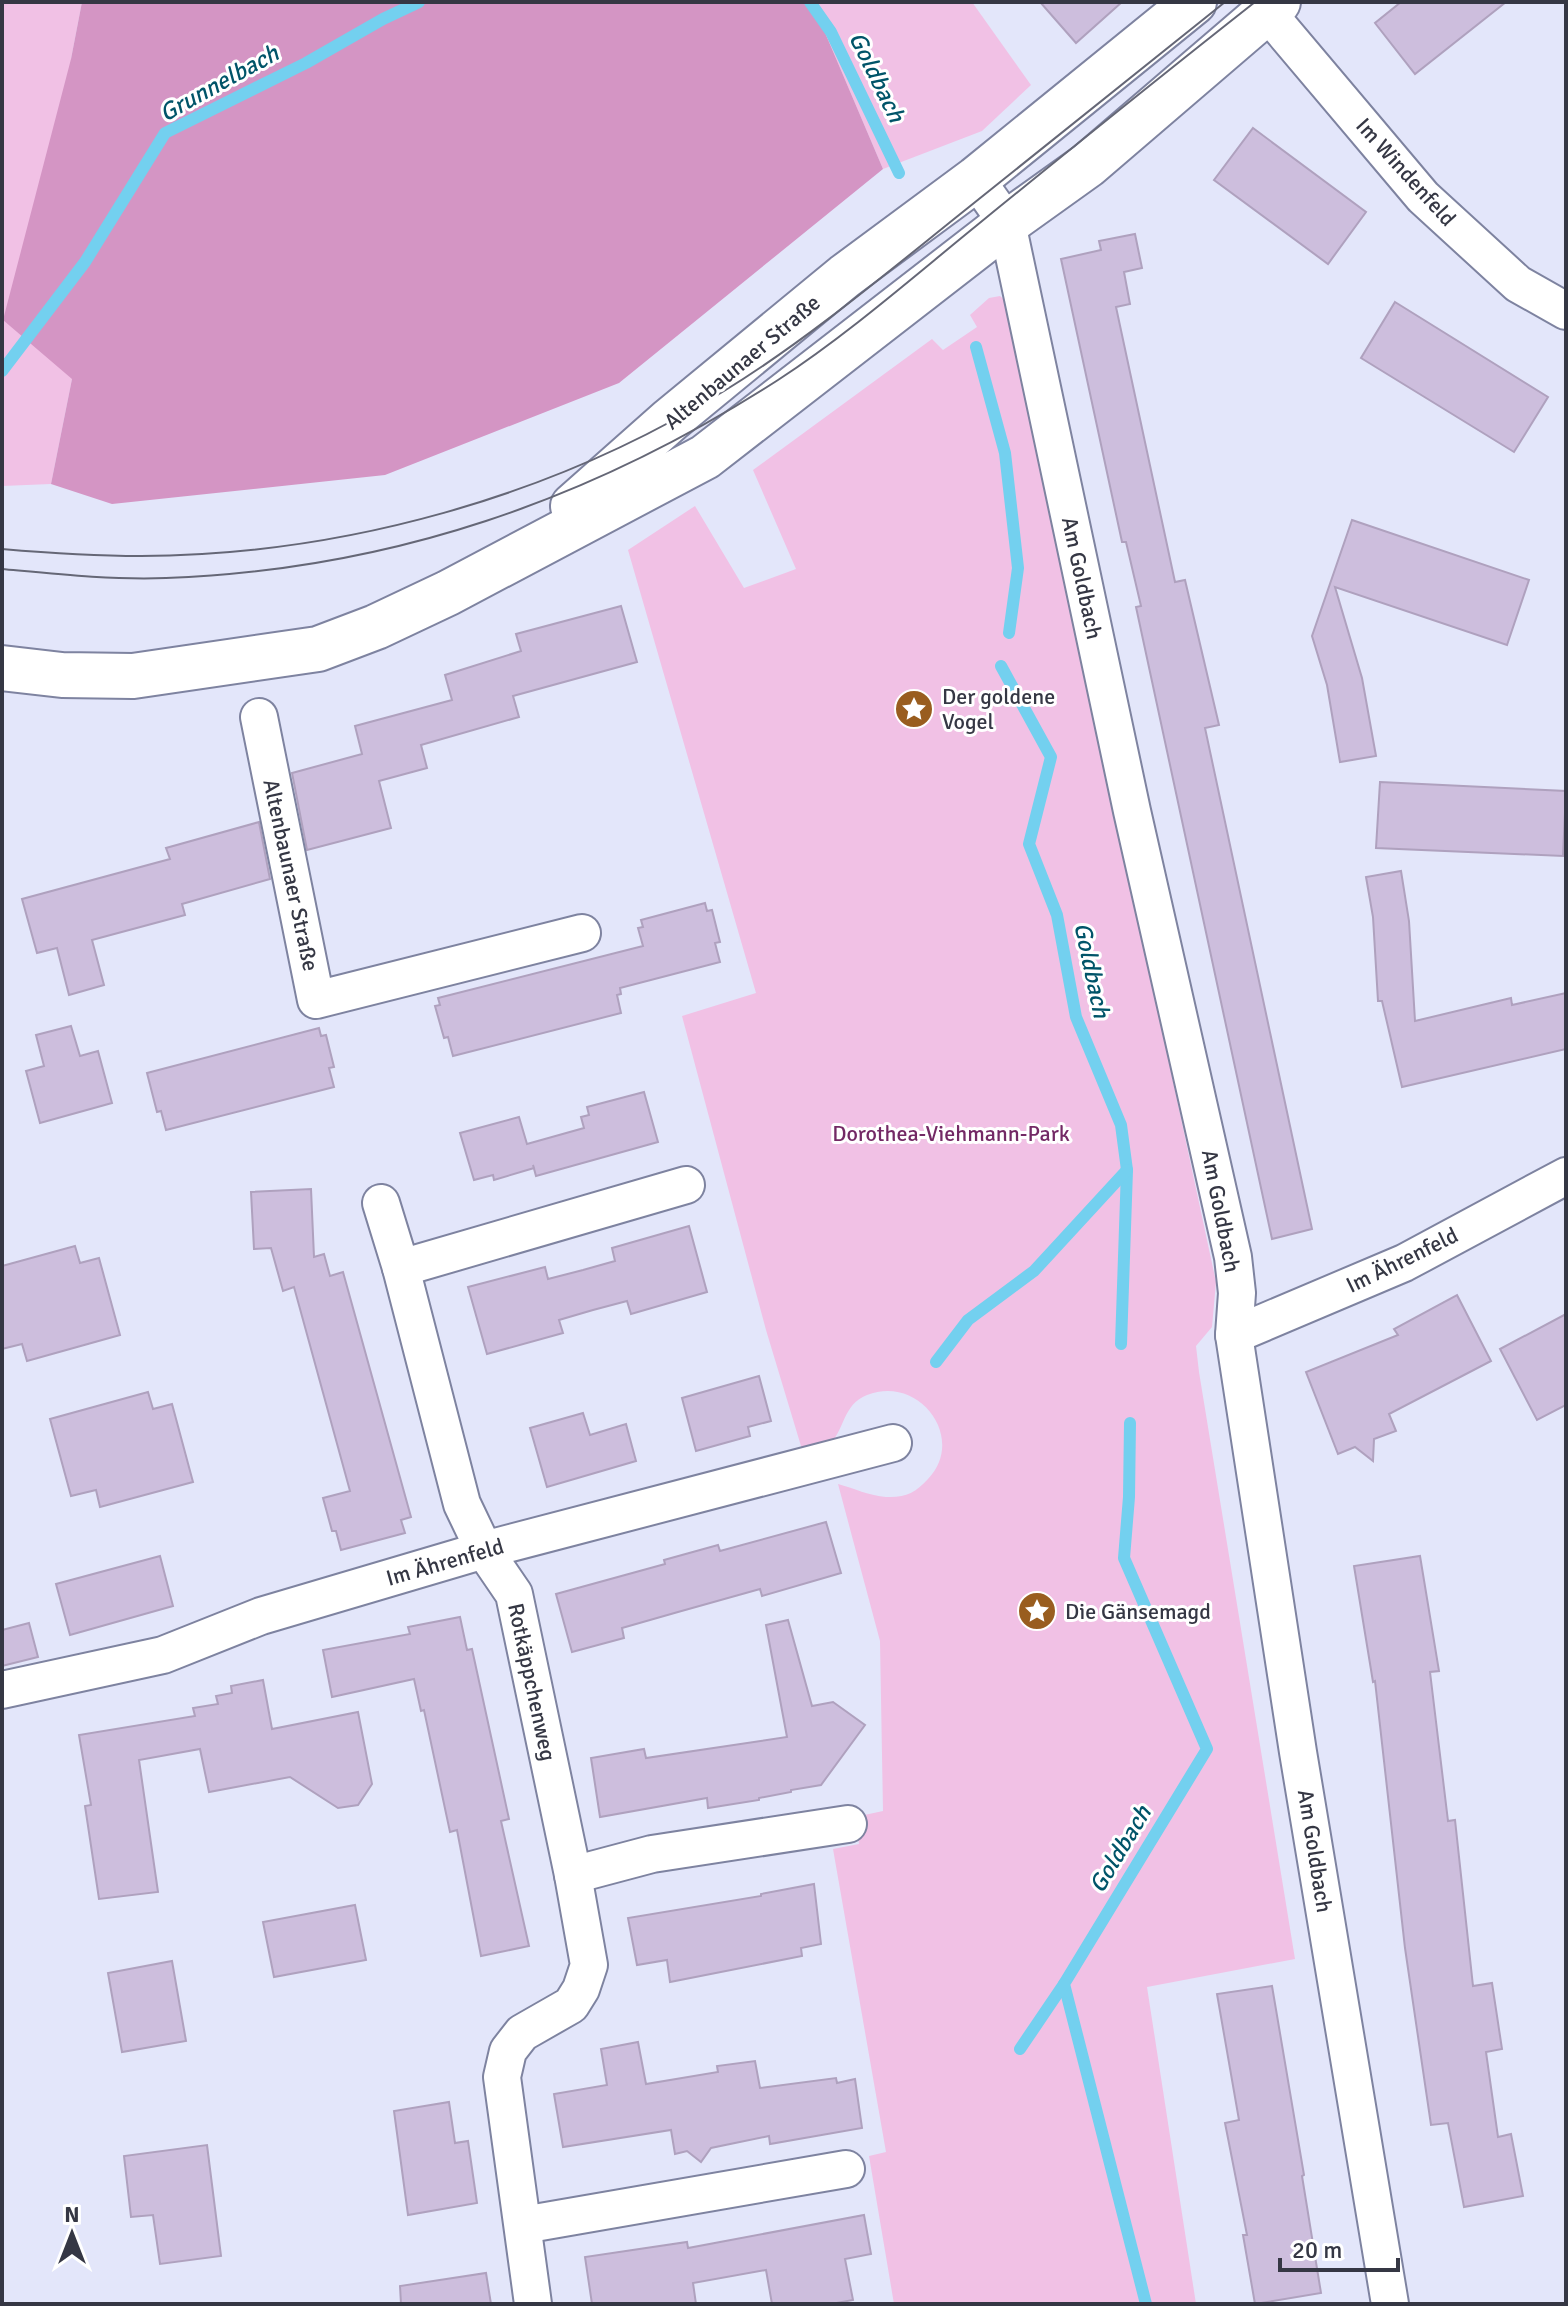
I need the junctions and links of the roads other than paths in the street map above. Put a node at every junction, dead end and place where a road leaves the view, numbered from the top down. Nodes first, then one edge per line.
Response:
1 (1194, 2) edge
2 (1272, 7) edge
3 (976, 179) junction
4 (1007, 223) junction
5 (1566, 311) edge
6 (517, 555) junction
7 (2, 668) edge
8 (259, 717) dead end
9 (582, 933) dead end
10 (1566, 1176) edge
11 (686, 1185) dead end
12 (381, 1203) dead end
13 (401, 1268) junction
14 (1234, 1335) junction
15 (893, 1443) dead end
16 (484, 1550) junction
17 (2, 1690) edge
18 (848, 1824) dead end
19 (573, 1875) junction
20 (846, 2169) dead end
21 (523, 2225) junction
22 (533, 2304) edge
23 (1390, 2304) edge

1 - 3 main road, Altenbaunaer Straße
2 - 4 main road, Altenbaunaer Straße
2 - 5 street, Im Windenfeld
3 - 4 street
3 - 6 main road, Altenbaunaer Straße
4 - 6 main road, Altenbaunaer Straße
4 - 14 street, Am Goldbach
6 - 7 main road, Altenbaunaer Straße
8 - 9 street, Altenbaunaer Straße
10 - 14 street, Im Ährenfeld
11 - 13 street
12 - 13 street, Rotkäppchenweg
13 - 16 street, Rotkäppchenweg
14 - 23 street, Am Goldbach
15 - 16 street, Im Ährenfeld
16 - 17 street, Im Ährenfeld
16 - 19 street, Rotkäppchenweg
18 - 19 street
19 - 21 street, Rotkäppchenweg
20 - 21 street
21 - 22 street, Rotkäppchenweg

